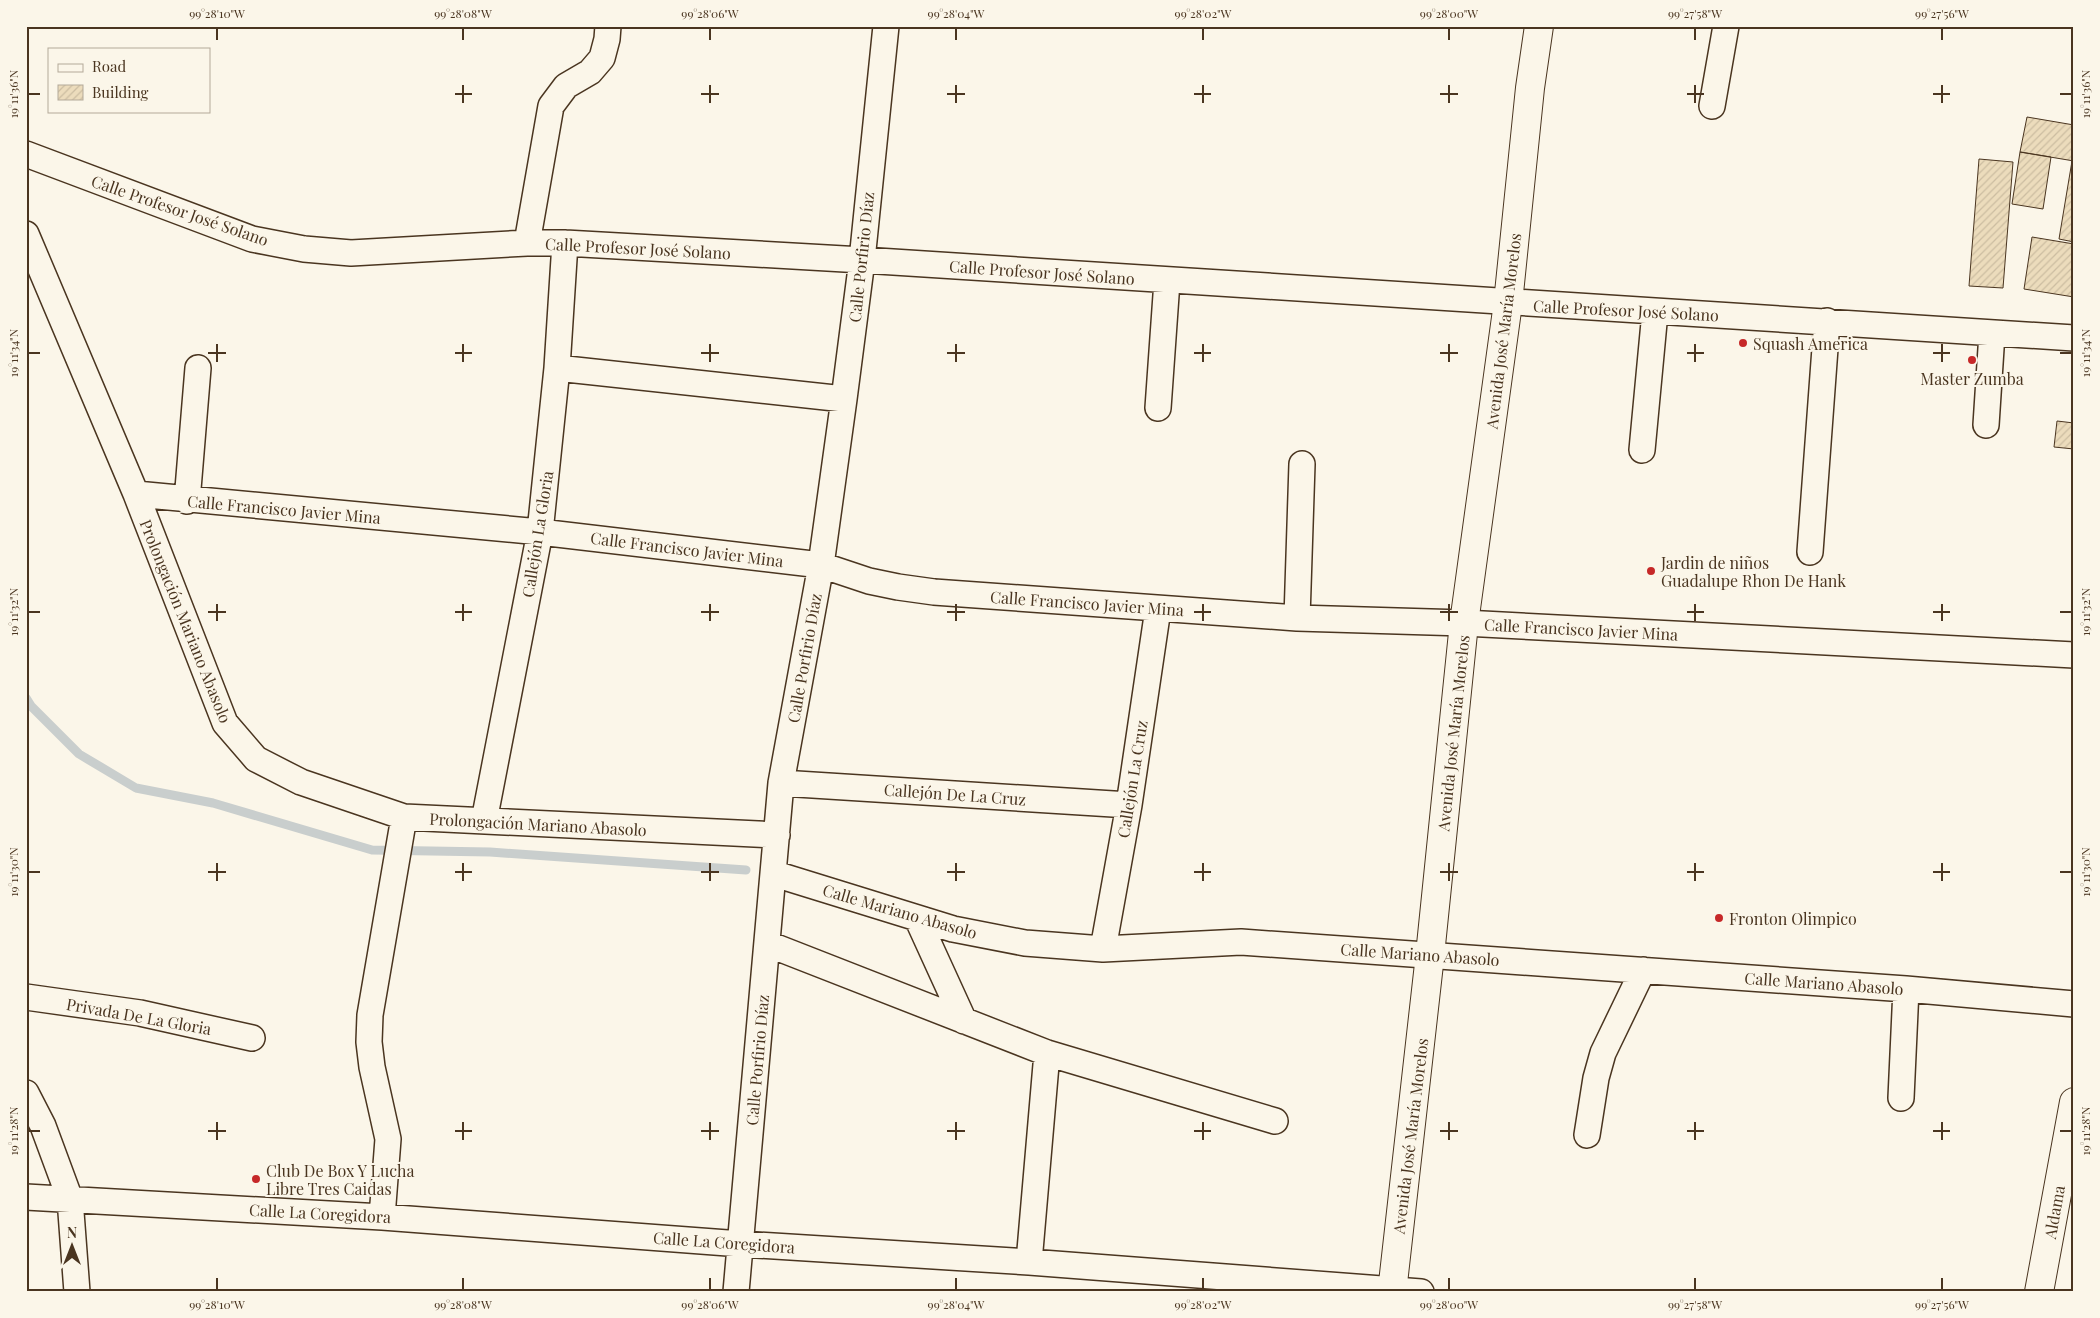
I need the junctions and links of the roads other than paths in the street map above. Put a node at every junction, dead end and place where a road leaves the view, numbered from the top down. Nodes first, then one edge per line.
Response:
1 (608, 26) edge
2 (886, 26) edge
3 (1539, 26) edge
4 (1726, 26) edge
5 (1712, 106) dead end
6 (26, 154) edge
7 (26, 234) edge
8 (527, 243) junction
9 (565, 243) junction
10 (862, 260) junction
11 (1167, 281) junction
12 (1508, 303) junction
13 (1655, 312) junction
14 (1828, 321) junction
15 (1992, 333) junction
16 (2074, 338) edge
17 (198, 368) dead end
18 (557, 368) junction
19 (844, 399) junction
20 (1158, 408) dead end
21 (1986, 425) dead end
22 (1642, 450) dead end
23 (1302, 464) dead end
24 (136, 494) junction
25 (187, 500) junction
26 (540, 532) junction
27 (1810, 552) dead end
28 (821, 565) junction
29 (1158, 609) junction
30 (1297, 618) junction
31 (1464, 623) junction
32 (2074, 655) edge
33 (781, 783) junction
34 (1129, 805) junction
35 (484, 821) junction
36 (402, 827) junction
37 (777, 835) junction
38 (775, 874) junction
39 (917, 918) junction
40 (768, 944) junction
41 (1103, 949) junction
42 (1430, 955) junction
43 (1644, 970) junction
44 (1906, 989) junction
45 (26, 997) edge
46 (2074, 1004) edge
47 (964, 1021) junction
48 (252, 1038) dead end
49 (1046, 1053) junction
50 (26, 1093) edge
51 (1901, 1098) dead end
52 (2074, 1102) edge
53 (1275, 1121) dead end
54 (1587, 1135) dead end
55 (26, 1197) edge
56 (70, 1199) junction
57 (382, 1216) junction
58 (741, 1244) junction
59 (1029, 1262) junction
60 (1392, 1291) edge
61 (77, 1292) edge
62 (736, 1292) edge
63 (1421, 1292) edge
64 (2039, 1292) edge

1 - 8 street
2 - 10 street, Calle Porfirio Díaz
3 - 12 main road, Avenida José María Morelos
4 - 5 street
6 - 8 street, Calle Profesor José Solano
7 - 24 street, Prolongación Mariano Abasolo
8 - 9 street, Calle Profesor José Solano
9 - 10 street, Calle Profesor José Solano
9 - 18 street, Callejón La Gloria
10 - 11 street, Calle Profesor José Solano
10 - 19 street, Calle Porfirio Díaz
11 - 12 street, Calle Profesor José Solano
11 - 20 street
12 - 13 street, Calle Profesor José Solano
12 - 31 main road, Avenida José María Morelos
13 - 14 street, Calle Profesor José Solano
13 - 22 street
14 - 15 street, Calle Profesor José Solano
14 - 27 street
15 - 16 street, Calle Profesor José Solano
15 - 21 street
17 - 25 street
18 - 19 street
18 - 26 street, Callejón La Gloria
19 - 28 street, Calle Porfirio Díaz
23 - 30 street
24 - 25 street, Calle Francisco Javier Mina
24 - 36 street, Prolongación Mariano Abasolo
25 - 26 street, Calle Francisco Javier Mina
26 - 28 street, Calle Francisco Javier Mina
26 - 35 street, Callejón La Gloria
28 - 29 street, Calle Francisco Javier Mina
28 - 33 street, Calle Porfirio Díaz
29 - 30 street, Calle Francisco Javier Mina
29 - 34 street, Callejón La Cruz
30 - 31 street, Calle Francisco Javier Mina
31 - 32 street, Calle Francisco Javier Mina
31 - 42 main road, Avenida José María Morelos
33 - 34 street, Callejón De La Cruz
33 - 37 street, Calle Porfirio Díaz
34 - 41 street, Callejón La Cruz
35 - 36 street, Prolongación Mariano Abasolo
35 - 37 street, Prolongación Mariano Abasolo
36 - 57 street
37 - 38 street, Calle Porfirio Díaz
38 - 39 street, Calle Mariano Abasolo
38 - 40 street, Calle Porfirio Díaz
39 - 41 street, Calle Mariano Abasolo
39 - 47 street
40 - 47 street
40 - 58 street, Calle Porfirio Díaz
41 - 42 street, Calle Mariano Abasolo
42 - 43 street, Calle Mariano Abasolo
42 - 60 main road, Avenida José María Morelos
43 - 44 street, Calle Mariano Abasolo
43 - 54 street
44 - 46 street, Calle Mariano Abasolo
44 - 51 street
45 - 48 street, Privada De La Gloria
47 - 49 street
49 - 53 street
49 - 59 street
50 - 56 street
52 - 64 main road, Aldama
55 - 56 street, Calle La Coregidora
56 - 57 street, Calle La Coregidora
56 - 61 street
57 - 58 street, Calle La Coregidora
58 - 59 street, Calle La Coregidora
58 - 62 street, Calle Porfirio Díaz
59 - 60 street, Calle La Coregidora
60 - 63 street, Calle La Coregidora

